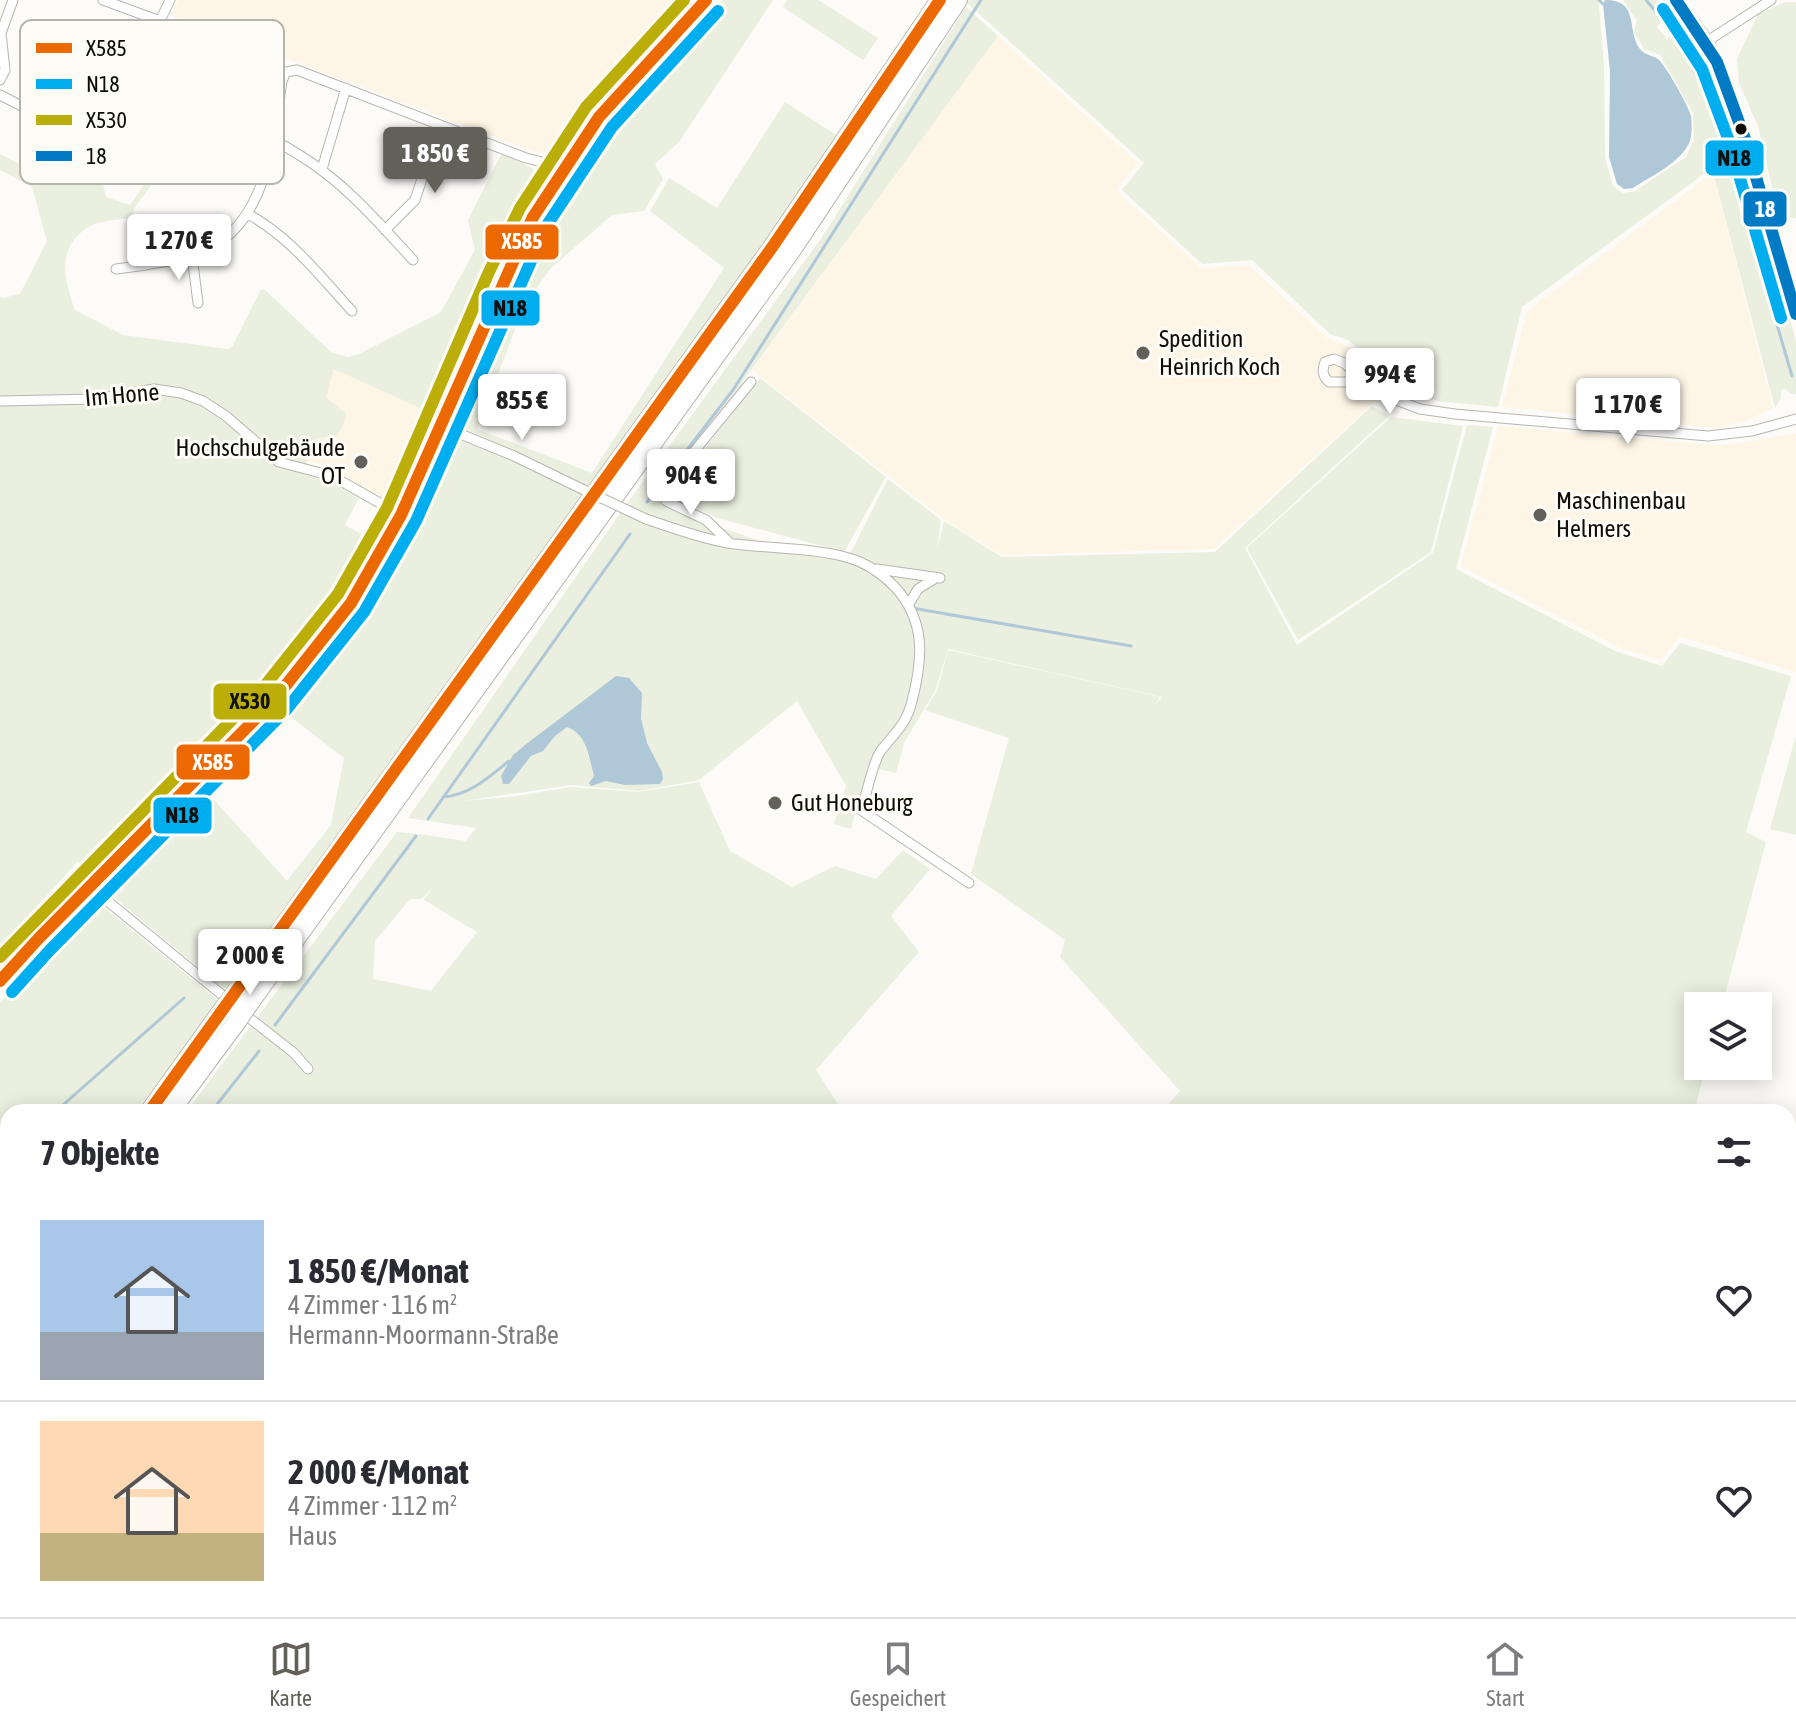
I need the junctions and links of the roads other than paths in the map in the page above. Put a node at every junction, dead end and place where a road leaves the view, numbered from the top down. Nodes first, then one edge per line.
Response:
1 (13, 0) edge
2 (103, 0) edge
3 (170, 0) edge
4 (706, 0) edge
5 (940, 0) edge
6 (958, 0) edge
7 (1676, 0) edge
8 (1771, 0) edge
9 (1706, 42) junction
10 (284, 76) edge
11 (0, 80) edge
12 (346, 88) junction
13 (0, 95) edge
14 (20, 105) edge
15 (437, 133) dead end
16 (284, 148) edge
17 (322, 169) junction
18 (562, 170) junction
19 (262, 184) edge
20 (248, 214) junction
21 (385, 230) junction
22 (192, 256) junction
23 (413, 260) dead end
24 (116, 269) dead end
25 (198, 303) dead end
26 (352, 311) dead end
27 (1796, 314) edge
28 (751, 382) dead end
29 (1365, 382) dead end
30 (0, 401) edge
31 (1796, 419) edge
32 (441, 426) junction
33 (401, 515) junction
34 (730, 543) junction
35 (873, 569) junction
36 (910, 607) junction
37 (383, 804) junction
38 (969, 883) dead end
39 (89, 886) junction
40 (0, 981) edge
41 (228, 1018) junction
42 (308, 1069) dead end
43 (156, 1104) edge
44 (175, 1104) edge

1 - 11 street
2 - 3 street
4 - 18 street
5 - 37 highway
6 - 37 highway
7 - 9 street
8 - 9 street
9 - 27 street
10 - 12 street
12 - 17 street
12 - 18 street
13 - 14 street
15 - 21 street
16 - 17 street
17 - 21 street
18 - 32 street
19 - 20 street
20 - 22 street
20 - 26 street
21 - 23 street
22 - 24 street
22 - 25 street
28 - 34 street
29 - 31 street
30 - 33 street, Im Hone
32 - 33 street
32 - 34 street, bridge
33 - 39 street
34 - 35 street
35 - 36 street
35 - 36 street
36 - 38 street
37 - 41 highway, bridge
39 - 40 street
39 - 42 street
41 - 43 highway
41 - 44 highway

